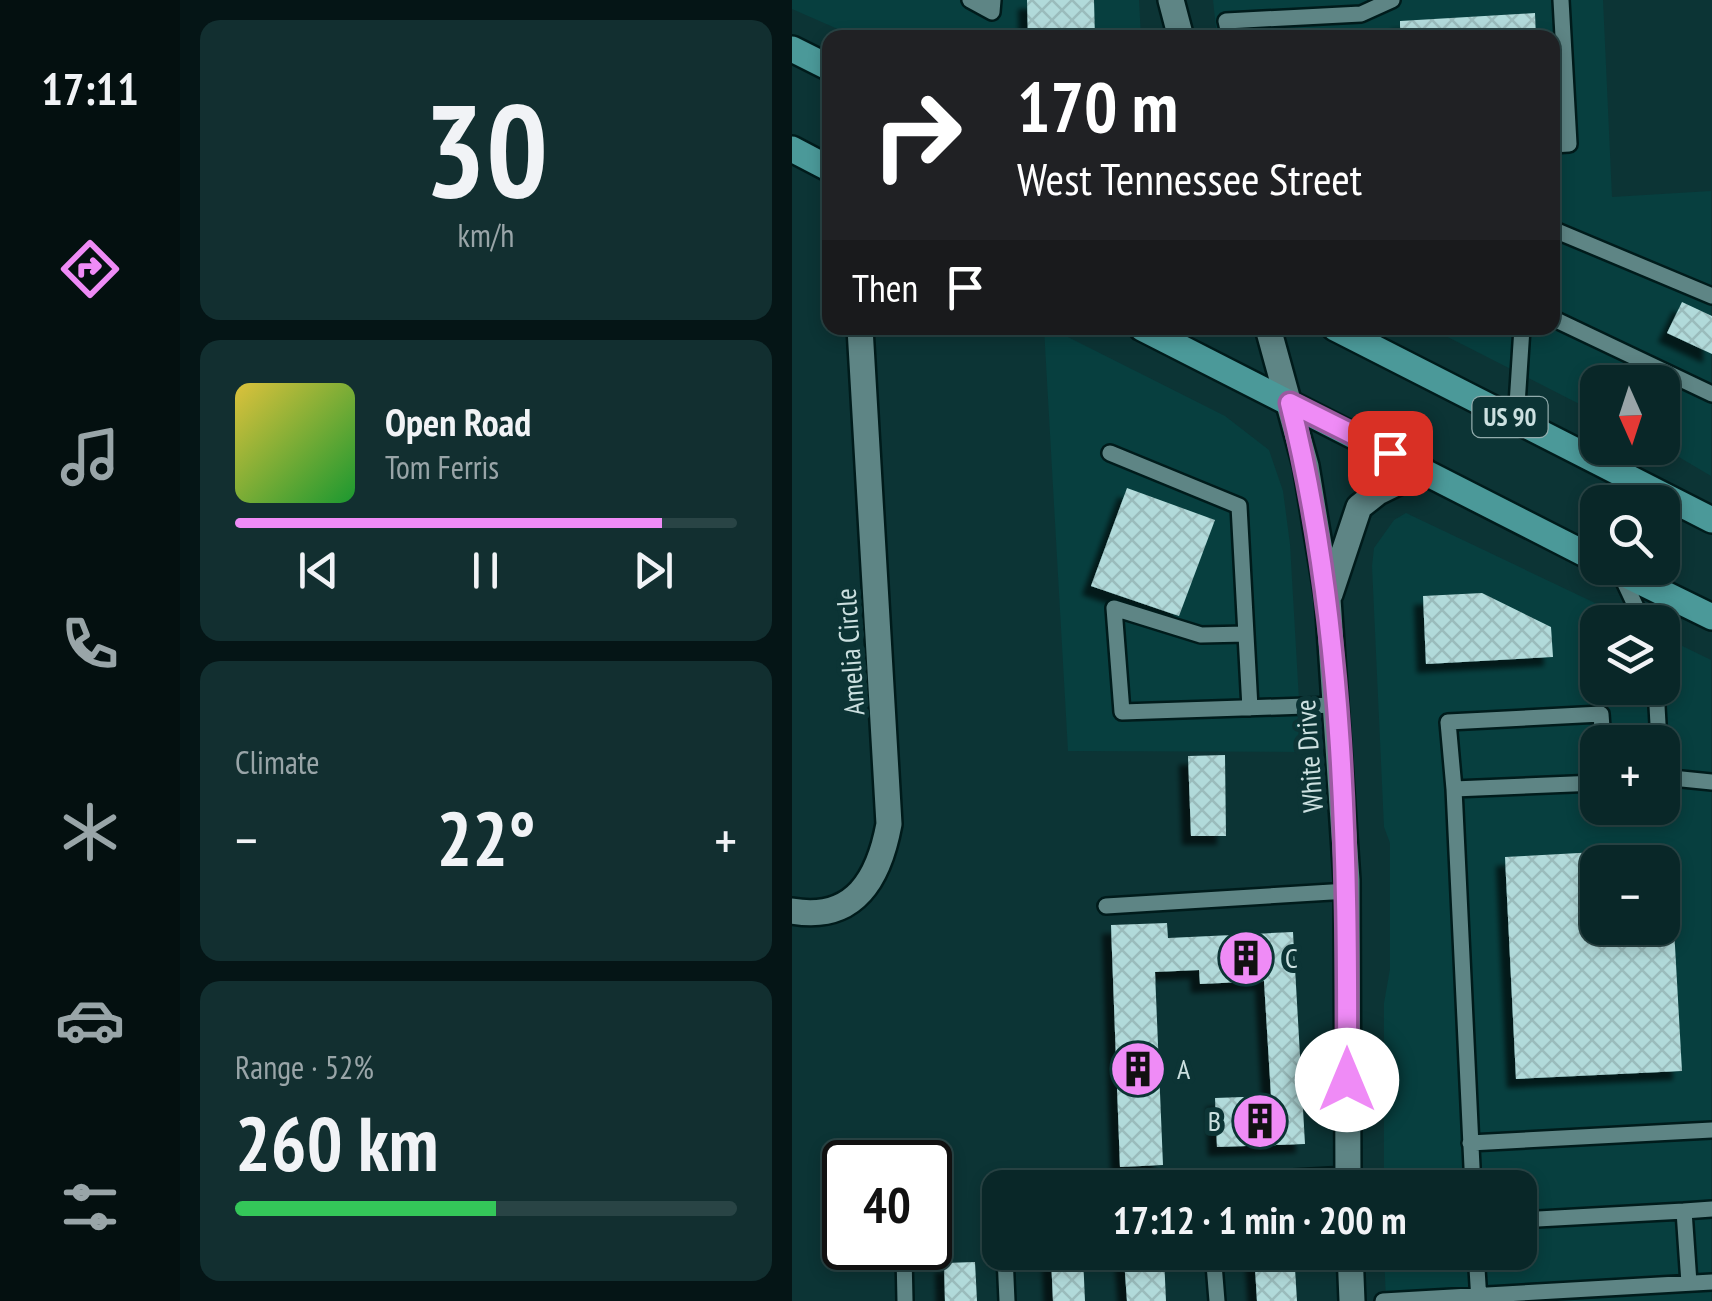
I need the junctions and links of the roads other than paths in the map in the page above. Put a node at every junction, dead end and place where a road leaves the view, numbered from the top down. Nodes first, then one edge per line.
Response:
1 (970, 0) edge
2 (993, 0) edge
3 (1171, 0) edge
4 (1392, 0) edge
5 (1561, 0) edge
6 (1179, 30) edge
7 (1228, 30) edge
8 (792, 49) edge
9 (822, 64) edge
10 (1560, 145) edge
11 (792, 150) edge
12 (822, 165) edge
13 (1560, 231) edge
14 (1712, 296) edge
15 (1560, 322) edge
16 (860, 335) edge
17 (1156, 335) edge
18 (1270, 335) edge
19 (1354, 335) edge
20 (1522, 335) edge
21 (1712, 394) edge
22 (1290, 403) junction
23 (1516, 420) junction
24 (1110, 454) dead end
25 (1423, 470) junction
26 (1712, 520) edge
27 (1580, 551) edge
28 (1647, 585) edge
29 (1328, 599) junction
30 (1712, 617) edge
31 (1246, 634) junction
32 (1335, 705) junction
33 (1250, 708) junction
34 (1601, 725) edge
35 (1680, 779) edge
36 (1712, 782) edge
37 (1580, 784) edge
38 (1454, 790) junction
39 (1348, 890) junction
40 (1106, 906) dead end
41 (792, 911) edge
42 (1712, 1130) edge
43 (1470, 1143) junction
44 (1348, 1170) edge
45 (1471, 1170) edge
46 (1712, 1209) edge
47 (1684, 1211) junction
48 (1537, 1219) edge
49 (904, 1270) edge
50 (1005, 1270) edge
51 (1214, 1270) edge
52 (1351, 1270) edge
53 (1477, 1270) edge
54 (1712, 1282) edge
55 (1689, 1283) junction
56 (1479, 1298) edge
57 (905, 1301) edge
58 (1007, 1301) edge
59 (1216, 1301) edge
60 (1352, 1301) edge
61 (1383, 1301) edge

1 - 2 lane
3 - 6 street
4 - 7 lane
5 - 10 lane
8 - 9 main road
11 - 12 main road
13 - 14 lane
15 - 21 lane
16 - 41 street, Amelia Circle
17 - 22 main road
18 - 22 street, White Drive
19 - 23 main road, US 90
20 - 23 lane
22 - 25 main road
22 - 29 street, White Drive
23 - 26 main road, US 90
24 - 31 lane
25 - 27 main road
25 - 29 street
28 - 30 main road
29 - 32 street, White Drive
31 - 33 lane
31 - 33 lane
32 - 33 lane
32 - 39 street, White Drive
34 - 38 lane
35 - 36 lane
37 - 38 lane
38 - 43 lane
39 - 40 lane
39 - 44 street, White Drive
42 - 43 lane
43 - 45 lane
46 - 47 lane
47 - 48 lane
47 - 55 lane
49 - 57 lane
50 - 58 lane
51 - 59 lane
52 - 60 street
53 - 56 lane
54 - 55 lane
55 - 56 lane
56 - 61 lane

